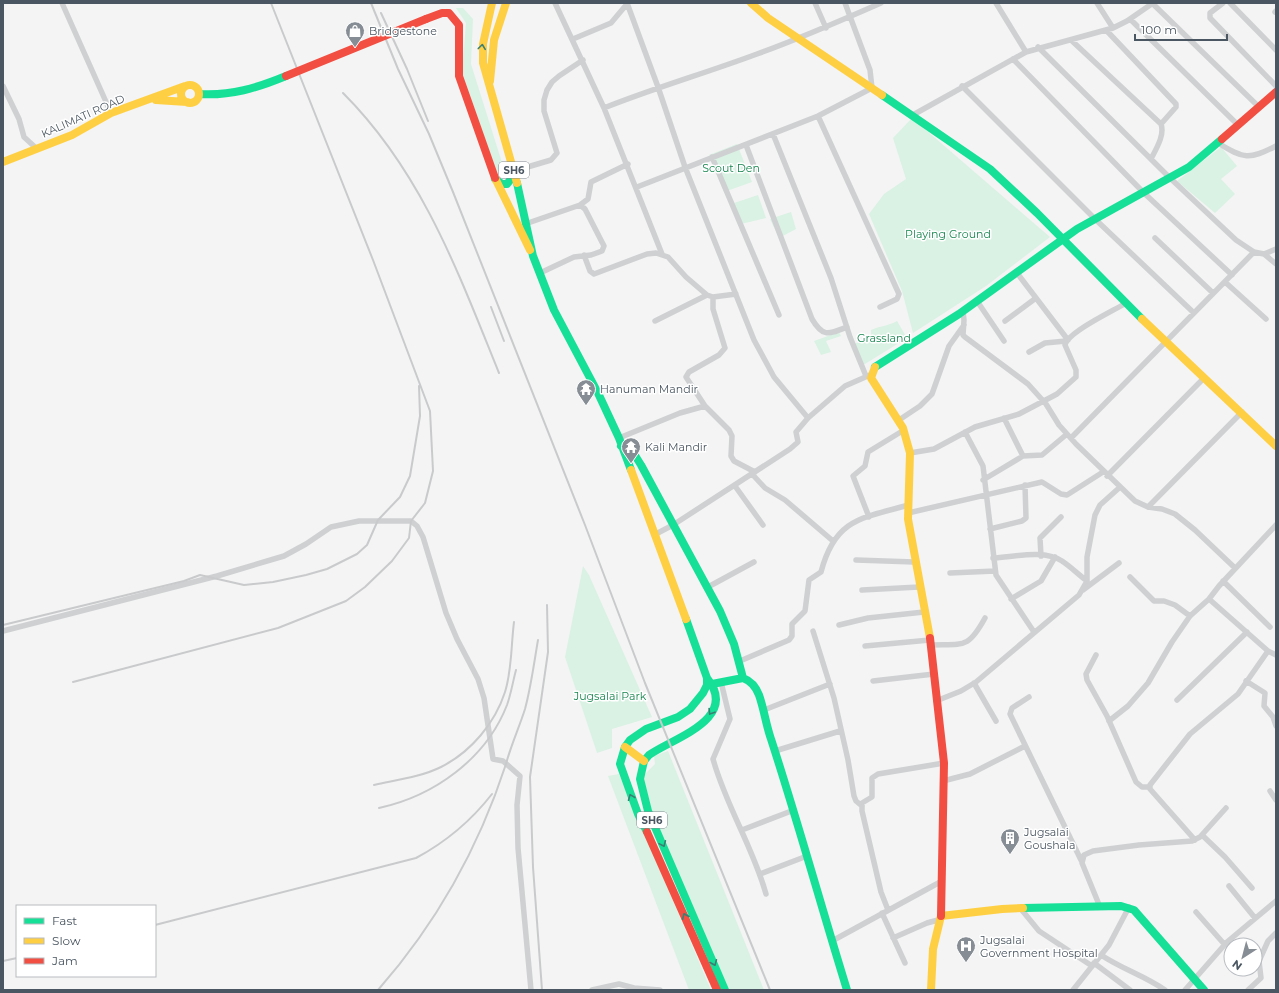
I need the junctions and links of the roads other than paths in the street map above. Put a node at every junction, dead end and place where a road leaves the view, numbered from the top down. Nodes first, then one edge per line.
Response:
1 (62, 3) edge
2 (492, 3) edge
3 (506, 3) edge
4 (555, 3) edge
5 (627, 3) edge
6 (752, 3) edge
7 (815, 3) edge
8 (845, 3) edge
9 (881, 3) edge
10 (996, 3) edge
11 (1097, 3) edge
12 (1153, 3) edge
13 (1223, 3) edge
14 (1230, 3) edge
15 (851, 16) junction
16 (1130, 19) junction
17 (826, 28) junction
18 (1113, 28) junction
19 (1106, 30) junction
20 (798, 38) junction
21 (572, 39) junction
22 (1071, 40) junction
23 (1038, 48) junction
24 (1276, 50) edge
25 (1026, 52) junction
26 (1013, 59) junction
27 (583, 60) junction
28 (490, 85) junction
29 (3, 86) edge
30 (185, 86) junction
31 (962, 86) junction
32 (1276, 86) edge
33 (658, 87) junction
34 (872, 88) junction
35 (1276, 92) edge
36 (199, 94) junction
37 (151, 100) junction
38 (187, 102) junction
39 (1259, 107) junction
40 (604, 108) junction
41 (111, 113) junction
42 (818, 116) junction
43 (911, 116) junction
44 (1161, 124) junction
45 (1238, 125) junction
46 (773, 134) junction
47 (1218, 143) junction
48 (746, 144) junction
49 (1276, 146) edge
50 (36, 148) junction
51 (712, 157) junction
52 (1151, 159) junction
53 (3, 162) edge
54 (628, 164) junction
55 (685, 167) junction
56 (515, 173) junction
57 (1170, 178) junction
58 (496, 179) junction
59 (637, 187) junction
60 (1144, 193) junction
61 (580, 205) junction
62 (1095, 219) junction
63 (528, 223) junction
64 (1155, 238) dead end
65 (1061, 239) junction
66 (1276, 249) edge
67 (1254, 252) junction
68 (662, 254) junction
69 (1264, 254) junction
70 (584, 255) junction
71 (533, 256) junction
72 (1276, 264) edge
73 (540, 273) junction
74 (1016, 273) junction
75 (1232, 275) junction
76 (1225, 282) junction
77 (1213, 293) junction
78 (736, 294) junction
79 (710, 296) junction
80 (1036, 298) junction
81 (977, 301) junction
82 (1126, 303) junction
83 (880, 307) dead end
84 (963, 311) junction
85 (1194, 313) junction
86 (779, 315) dead end
87 (1266, 319) dead end
88 (655, 321) dead end
89 (1005, 321) dead end
90 (964, 325) junction
91 (847, 327) junction
92 (1004, 341) dead end
93 (1067, 341) junction
94 (1166, 341) junction
95 (1028, 352) dead end
96 (868, 376) junction
97 (1204, 378) junction
98 (1044, 401) junction
99 (705, 406) junction
100 (1242, 412) junction
101 (808, 418) junction
102 (1004, 418) junction
103 (899, 420) junction
104 (904, 430) junction
105 (966, 432) junction
106 (1069, 436) junction
107 (620, 442) junction
108 (1276, 446) edge
109 (910, 453) junction
110 (1023, 456) junction
111 (754, 473) junction
112 (1105, 474) junction
113 (983, 480) junction
114 (1025, 485) junction
115 (734, 486) junction
116 (1120, 488) junction
117 (986, 496) junction
118 (1148, 507) junction
119 (908, 509) junction
120 (868, 517) junction
121 (1061, 517) dead end
122 (673, 525) junction
123 (763, 525) dead end
124 (1276, 525) edge
125 (990, 529) junction
126 (654, 534) junction
127 (833, 541) junction
128 (1041, 556) junction
129 (993, 558) junction
130 (1054, 558) junction
131 (856, 560) dead end
132 (754, 562) dead end
133 (914, 562) junction
134 (1119, 563) dead end
135 (1235, 568) junction
136 (995, 571) junction
137 (950, 573) dead end
138 (1130, 577) dead end
139 (1087, 581) junction
140 (1223, 581) junction
141 (919, 587) junction
142 (708, 588) junction
143 (862, 590) dead end
144 (1083, 590) junction
145 (1209, 598) junction
146 (1011, 599) junction
147 (924, 612) junction
148 (1190, 616) junction
149 (985, 618) dead end
150 (839, 625) dead end
151 (1270, 627) dead end
152 (3, 631) edge
153 (813, 631) dead end
154 (1034, 632) junction
155 (1247, 632) junction
156 (930, 642) junction
157 (864, 646) dead end
158 (1268, 651) junction
159 (1276, 655) edge
160 (1096, 656) dead end
161 (740, 661) junction
162 (934, 674) junction
163 (743, 678) junction
164 (873, 681) dead end
165 (1246, 681) junction
166 (712, 682) junction
167 (974, 683) junction
168 (830, 684) junction
169 (1029, 697) dead end
170 (1177, 700) dead end
171 (936, 701) junction
172 (764, 710) junction
173 (1274, 714) edge
174 (1109, 721) junction
175 (996, 722) dead end
176 (1276, 726) edge
177 (840, 731) junction
178 (1025, 746) junction
179 (625, 747) junction
180 (775, 751) junction
181 (644, 761) junction
182 (944, 763) junction
183 (943, 781) junction
184 (1149, 787) junction
185 (1270, 791) dead end
186 (1276, 800) edge
187 (862, 806) junction
188 (1226, 808) dead end
189 (794, 810) junction
190 (742, 830) junction
191 (1202, 834) junction
192 (1195, 840) junction
193 (807, 856) junction
194 (1081, 860) junction
195 (760, 874) junction
196 (942, 881) junction
197 (1229, 886) dead end
198 (1252, 888) dead end
199 (766, 894) dead end
200 (1276, 901) edge
201 (1100, 907) junction
202 (1129, 908) junction
203 (1021, 909) junction
204 (885, 912) junction
205 (1196, 912) dead end
206 (939, 918) junction
207 (1255, 918) junction
208 (1276, 933) edge
209 (1234, 937) edge
210 (893, 938) junction
211 (832, 941) junction
212 (1223, 943) edge
213 (1223, 947) edge
214 (1101, 955) junction
215 (905, 963) dead end
216 (1093, 965) junction
217 (1194, 979) junction
218 (631, 989) edge
219 (531, 990) edge
220 (592, 990) edge
221 (660, 990) edge
222 (717, 990) edge
223 (725, 990) edge
224 (847, 990) edge
225 (931, 990) edge
226 (1073, 990) edge
227 (1130, 990) edge
228 (1165, 990) edge
229 (1185, 990) edge
230 (1204, 990) edge
231 (1248, 990) edge

1 - 41 street
28 -> 2 street, SH6
3 - 28 street, SH6
4 - 21 street
5 - 21 street
5 - 33 street
6 - 20 street
7 - 17 street
8 - 15 street
9 - 15 street
10 - 25 street
11 - 18 street
12 - 16 street
12 - 39 street
13 - 32 street
14 - 24 street
15 - 17 street
15 - 34 street
16 - 18 street
16 - 45 street
17 - 20 street
18 - 19 street
19 - 22 street
19 - 44 street
20 - 33 street
20 - 34 street
21 - 27 street
22 - 23 street
22 - 44 street
23 - 25 street
23 - 52 street
25 - 26 street
26 - 31 street
26 - 60 street
27 - 40 street
27 - 56 street
28 - 56 street, SH6
29 - 50 street
30 - 36 street
30 - 37 street, KALIMATI ROAD
30 - 38 street
31 - 43 street
31 - 62 street
33 - 40 street
33 - 55 street
34 - 42 street
34 - 43 street
35 - 39 street
36 - 38 street
36 - 58 street, bridge
37 - 38 street, KALIMATI ROAD
37 - 41 street, KALIMATI ROAD
39 - 45 street
40 - 54 street
41 - 50 street, KALIMATI ROAD
42 - 46 street
42 - 83 street
43 - 65 street
44 - 52 street
45 - 47 street
46 - 48 street
46 - 91 street
47 - 49 street
47 - 57 street
48 - 51 street
48 - 91 street
50 - 53 street, KALIMATI ROAD
51 - 55 street
51 - 86 street
52 - 57 street
54 - 59 street
54 - 61 street
55 - 59 street
55 - 78 street
56 - 58 street
56 - 63 street, SH6
57 - 60 street
57 - 67 street
58 - 71 street
59 - 68 street
60 - 62 street
60 - 75 street
61 - 63 street
61 - 70 street
62 - 65 street
62 - 85 street
63 - 71 street, SH6
64 - 77 street
65 - 74 street
65 - 82 street
66 - 69 street
67 - 69 street
67 - 75 street
68 - 70 street
68 - 79 street
69 - 72 street
70 - 73 street
71 - 73 street, SH6
73 - 107 street, SH6
74 - 80 street
74 - 81 street
75 - 76 street
76 - 77 street
76 - 87 street
77 - 85 street
78 - 79 street
78 - 101 street
79 - 88 street
79 - 99 street
80 - 89 street
80 - 93 street
81 - 84 street
81 - 92 street
82 - 93 street
82 - 94 street
84 - 90 street
84 - 96 street
85 - 94 street
90 - 98 street
90 - 103 street
91 - 96 street
93 - 95 street
93 - 98 street
94 - 97 street
94 - 106 street
96 - 101 street
96 - 103 street
97 - 100 street
97 - 112 street
98 - 102 street
98 - 106 street
99 - 107 street
99 - 111 street
100 - 108 street
100 - 118 street
101 - 111 street
102 - 105 street
102 - 110 street
103 - 104 street
104 - 109 street
104 - 120 street
105 - 109 street
105 - 113 street
106 - 110 street
106 - 112 street
107 - 122 street
107 - 126 street, SH6
109 - 119 street
110 - 113 street
111 - 115 street
111 - 127 street
112 - 114 street
112 - 116 street
113 - 117 street
114 - 117 street
114 - 125 street
115 - 122 street
115 - 123 street
116 - 118 street
116 - 139 street
117 - 119 street
117 - 125 street
118 - 135 street
119 - 120 street
119 - 133 street
120 - 127 street
121 - 128 street
122 - 126 street
122 - 142 street
124 - 135 street
125 - 129 street
126 - 166 street, SH6
127 - 161 street
128 - 129 street
128 - 130 street
129 - 136 street
130 - 139 street
130 - 146 street
131 - 133 street
132 - 142 street
133 - 141 street
134 - 144 street
135 - 140 street
136 - 137 street
136 - 146 street
138 - 148 street
139 - 144 street
140 - 145 street
140 - 151 street
141 - 143 street
141 - 147 street
142 - 161 street
144 - 154 street
145 - 148 street
145 - 155 street
146 - 154 street
147 - 150 street
147 - 156 street
148 - 174 street
149 - 156 street
152 - 219 street
153 - 168 street
154 - 167 street
155 - 158 street
155 - 170 street
156 - 157 street
156 - 162 street
158 - 159 street
158 - 165 street
160 - 174 street
161 - 163 street
162 - 164 street
162 - 171 street
163 - 166 street
163 - 172 street
165 - 173 street
165 - 184 street
166 - 179 street
166 -> 181 street, SH6
166 - 190 street
167 - 171 street
167 - 175 street
168 - 172 street
168 - 177 street
169 - 178 street
171 - 182 street
172 - 180 street
173 - 176 street
174 - 184 street
177 - 180 street
177 - 187 street
178 - 183 street
178 - 194 street
179 - 181 street
222 -> 179 street, SH6
180 - 189 street
181 -> 223 street, SH6
182 - 183 street
182 - 187 street
183 - 196 street
184 - 192 street
185 - 186 street
187 - 204 street
188 - 191 street
189 - 190 street
189 - 193 street
190 - 195 street
191 - 192 street
191 - 198 street
192 - 194 street
193 - 195 street
193 - 211 street
194 - 201 street
195 - 199 street
196 - 204 street
196 - 206 street
197 - 207 street
200 - 207 street
201 - 202 street
201 - 203 street
202 - 214 street
202 - 217 street
203 - 206 street
203 - 216 street
204 - 210 street
204 - 211 street
205 - 212 street
206 - 210 street
206 - 225 street
207 - 209 street
208 - 231 street
210 - 215 street
211 - 224 street
213 - 217 street
214 - 216 street
214 - 228 street
216 - 226 street
216 - 227 street
217 - 229 street
217 - 230 street
218 - 220 street
218 - 221 street

